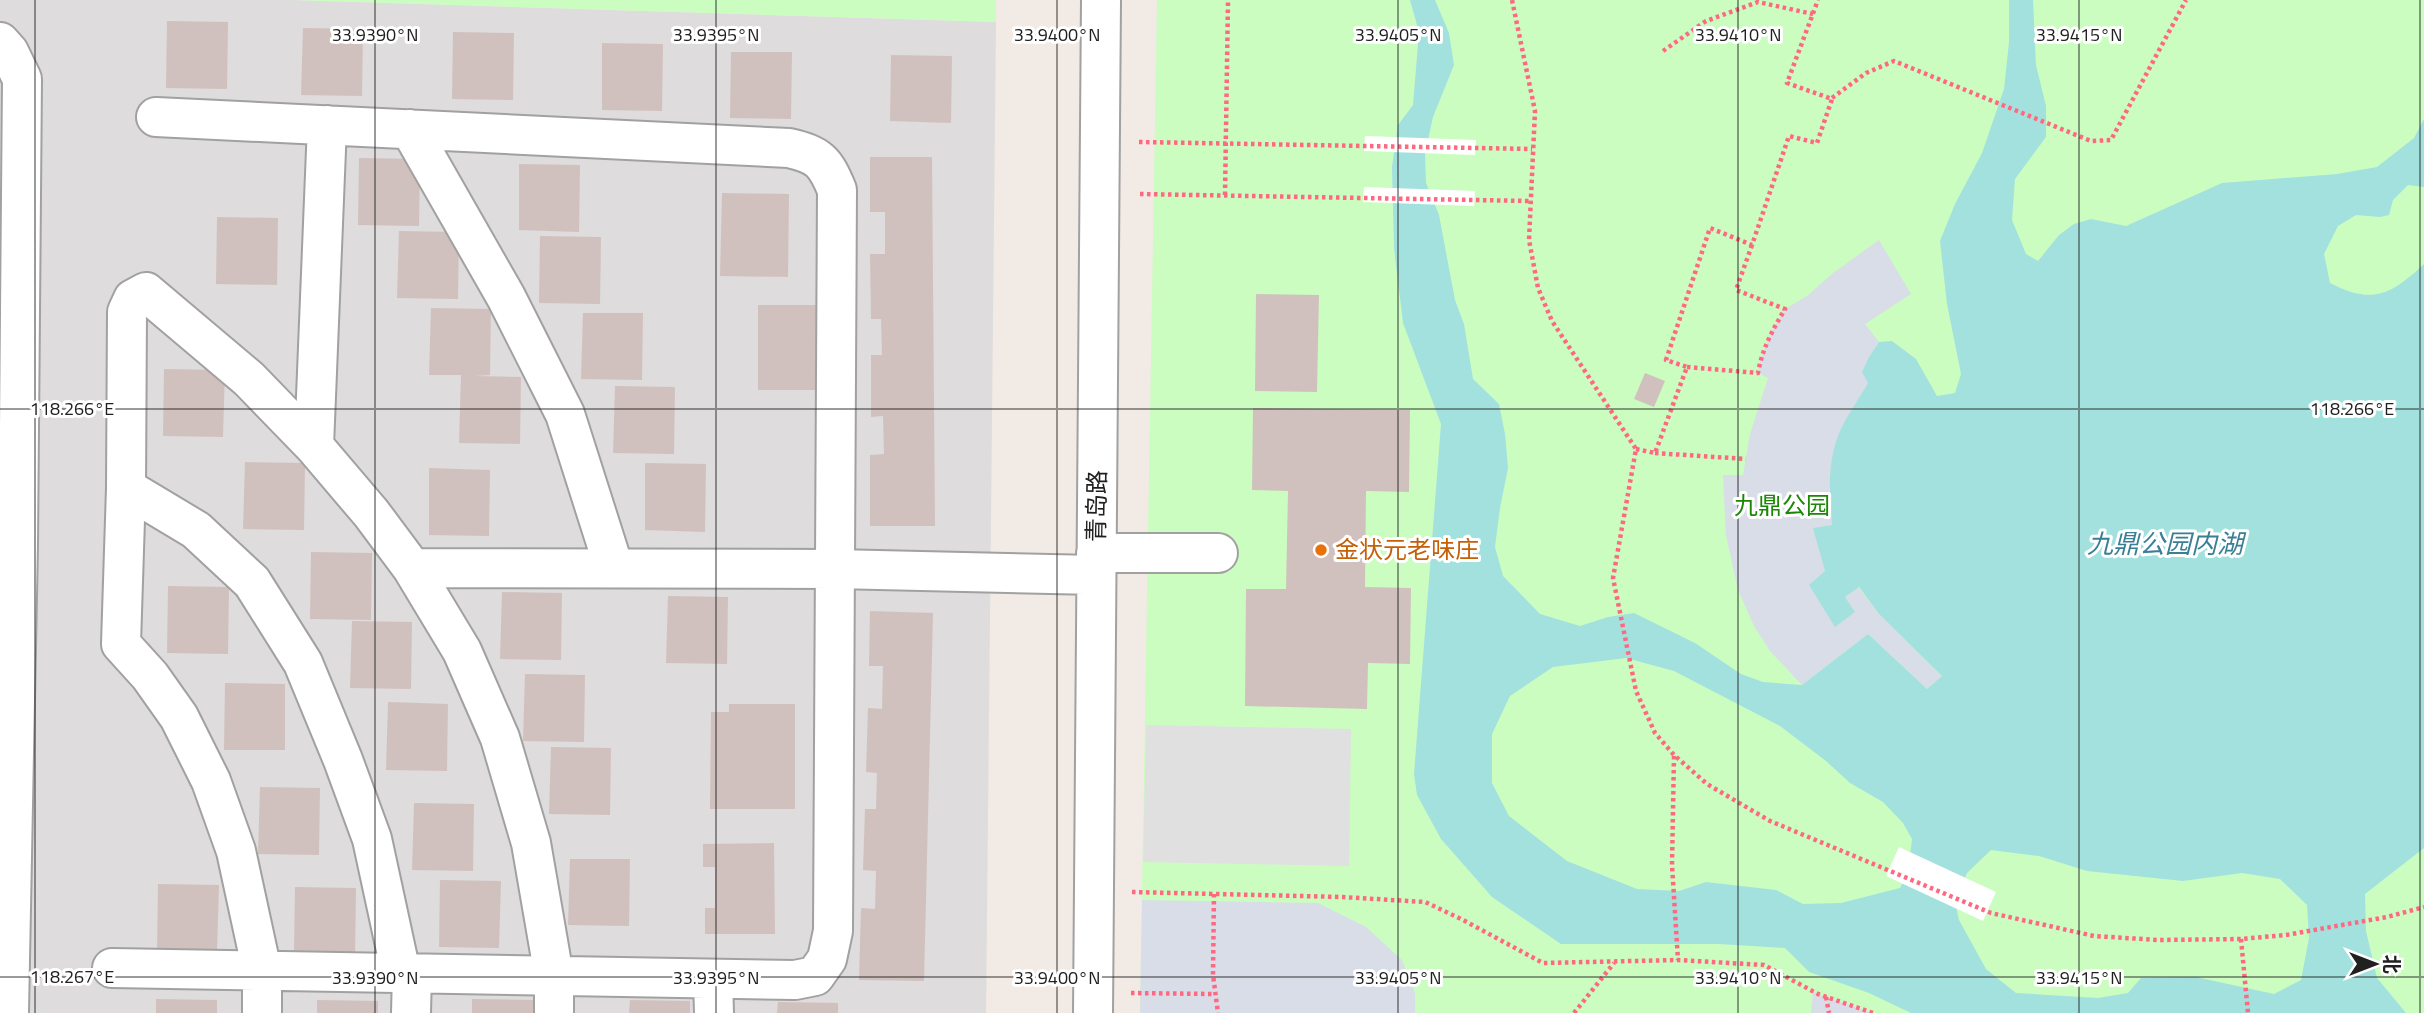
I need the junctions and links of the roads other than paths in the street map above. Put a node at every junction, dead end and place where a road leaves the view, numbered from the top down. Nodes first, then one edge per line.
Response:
1 (1101, 0) edge
2 (0, 42) edge
3 (156, 117) dead end
4 (327, 125) junction
5 (410, 129) junction
6 (314, 446) junction
7 (126, 488) junction
8 (9, 544) edge
9 (1218, 553) dead end
10 (1096, 564) junction
11 (412, 568) junction
12 (614, 568) junction
13 (835, 569) junction
14 (112, 968) dead end
15 (262, 971) junction
16 (407, 973) junction
17 (554, 976) junction
18 (714, 996) edge
19 (1093, 1003) edge
20 (9, 1013) edge
21 (262, 1013) edge
22 (411, 1013) edge
23 (554, 1013) edge

1 - 10 street, 青岛路
2 - 8 street
3 - 4 street
4 - 5 street
4 - 6 street
5 - 12 street
5 - 13 street
6 - 7 street
6 - 11 street
7 - 15 street
7 - 16 street
8 - 20 street
9 - 10 street
10 - 13 street
10 - 19 street, 青岛路
11 - 12 street
11 - 17 street
12 - 13 street
13 - 18 street
14 - 15 street
15 - 16 street
15 - 21 street
16 - 17 street
16 - 22 street
17 - 18 street
17 - 23 street

